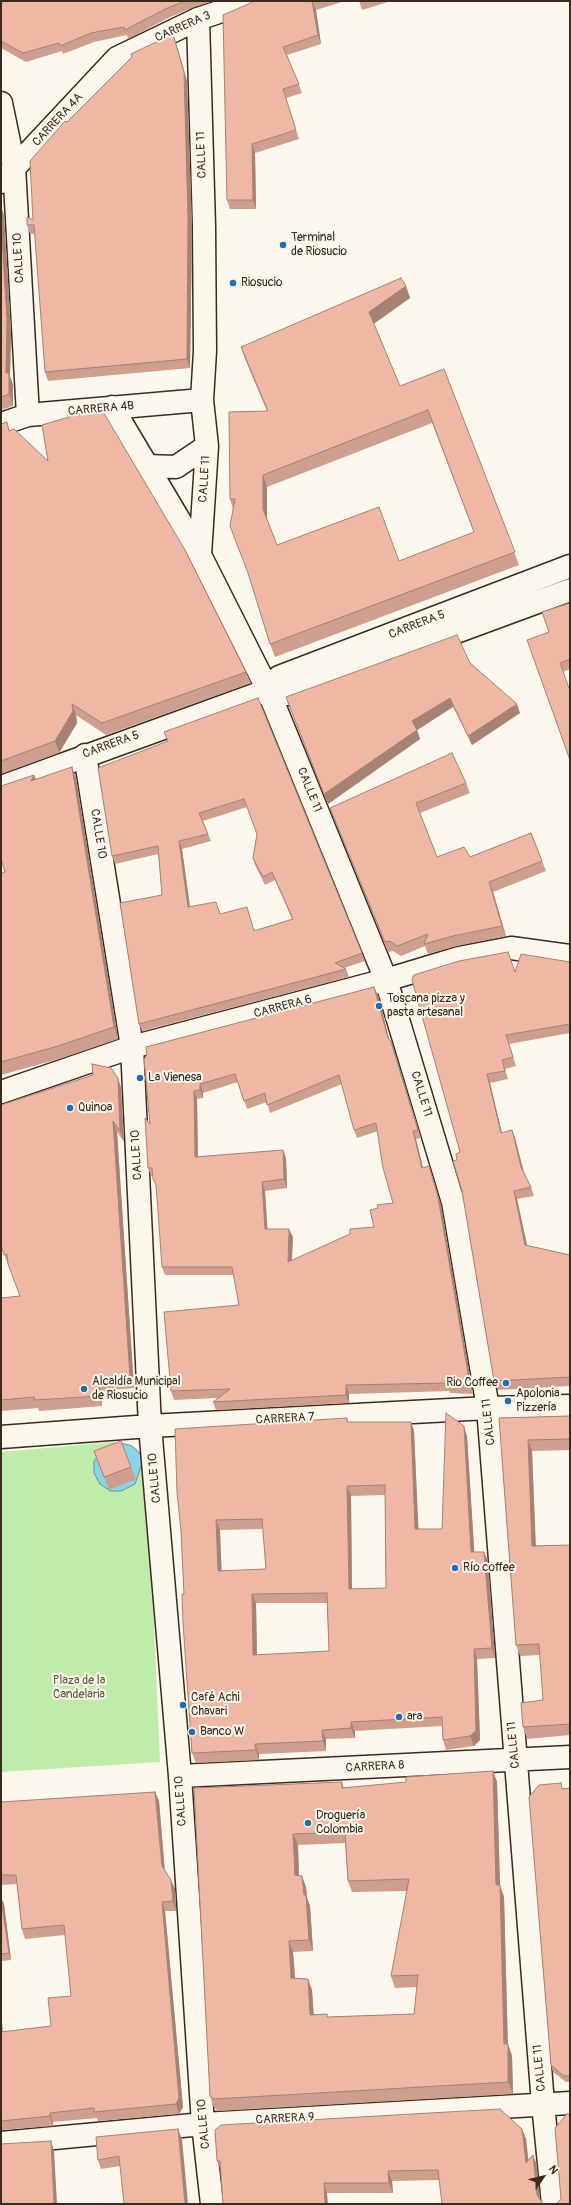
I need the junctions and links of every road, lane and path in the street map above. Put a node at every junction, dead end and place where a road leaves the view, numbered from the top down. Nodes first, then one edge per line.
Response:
1 (251, 1) edge
2 (198, 19) junction
3 (117, 58) joint
4 (1, 103) edge
5 (8, 174) edge
6 (202, 400) junction
7 (112, 407) junction
8 (28, 415) junction
9 (1, 424) edge
10 (207, 446) junction
11 (147, 466) junction
12 (200, 555) junction
13 (570, 566) edge
14 (570, 590) edge
15 (268, 690) junction
16 (85, 755) junction
17 (1, 786) edge
18 (570, 956) edge
19 (386, 980) junction
20 (132, 1047) junction
21 (1, 1092) edge
22 (570, 1406) edge
23 (488, 1408) junction
24 (150, 1426) junction
25 (1, 1437) edge
26 (570, 1757) edge
27 (516, 1760) junction
28 (180, 1776) junction
29 (570, 2103) edge
30 (543, 2104) junction
31 (203, 2124) junction
32 (1, 2143) edge
33 (212, 2204) edge
34 (553, 2204) edge

1 - 2 street, CARRERA 3
2 - 3 street, CARRERA 3
2 - 6 street, CALLE 11
3 - 5 street, CARRERA 4A
4 - 5 street, CALLE 10
5 - 8 street, CALLE 10
6 - 7 street, CARRERA 4B
6 - 10 street, CALLE 11
7 - 8 street, CARRERA 4B
7 - 11 street
8 - 9 street, CARRERA 4B
10 - 11 street
10 - 12 street, CALLE 11
11 - 12 street
12 - 15 street, CALLE 11
13 - 15 street, CARRERA 5
14 - 15 street, CARRERA 5
15 - 16 street, CARRERA 5
15 - 19 street, CALLE 11
16 - 17 street, CARRERA 5
16 - 20 street, CALLE 10
18 - 19 street, CARRERA 6
19 - 20 street, CARRERA 6
19 - 23 street, CALLE 11
20 - 21 street, CARRERA 6
20 - 24 street, CALLE 10
22 - 23 street, CARRERA 7
23 - 24 street, CARRERA 7
23 - 27 street, CALLE 11
24 - 25 street, CARRERA 7
24 - 28 street, CALLE 10
26 - 27 street, CARRERA 8
27 - 28 street, CARRERA 8
27 - 30 street, CALLE 11
28 - 31 street, CALLE 10
29 - 30 street, CARRERA 9
30 - 31 street, CARRERA 9
30 - 34 street, CALLE 11
31 - 32 street, CARRERA 9
31 - 33 street, CALLE 10

